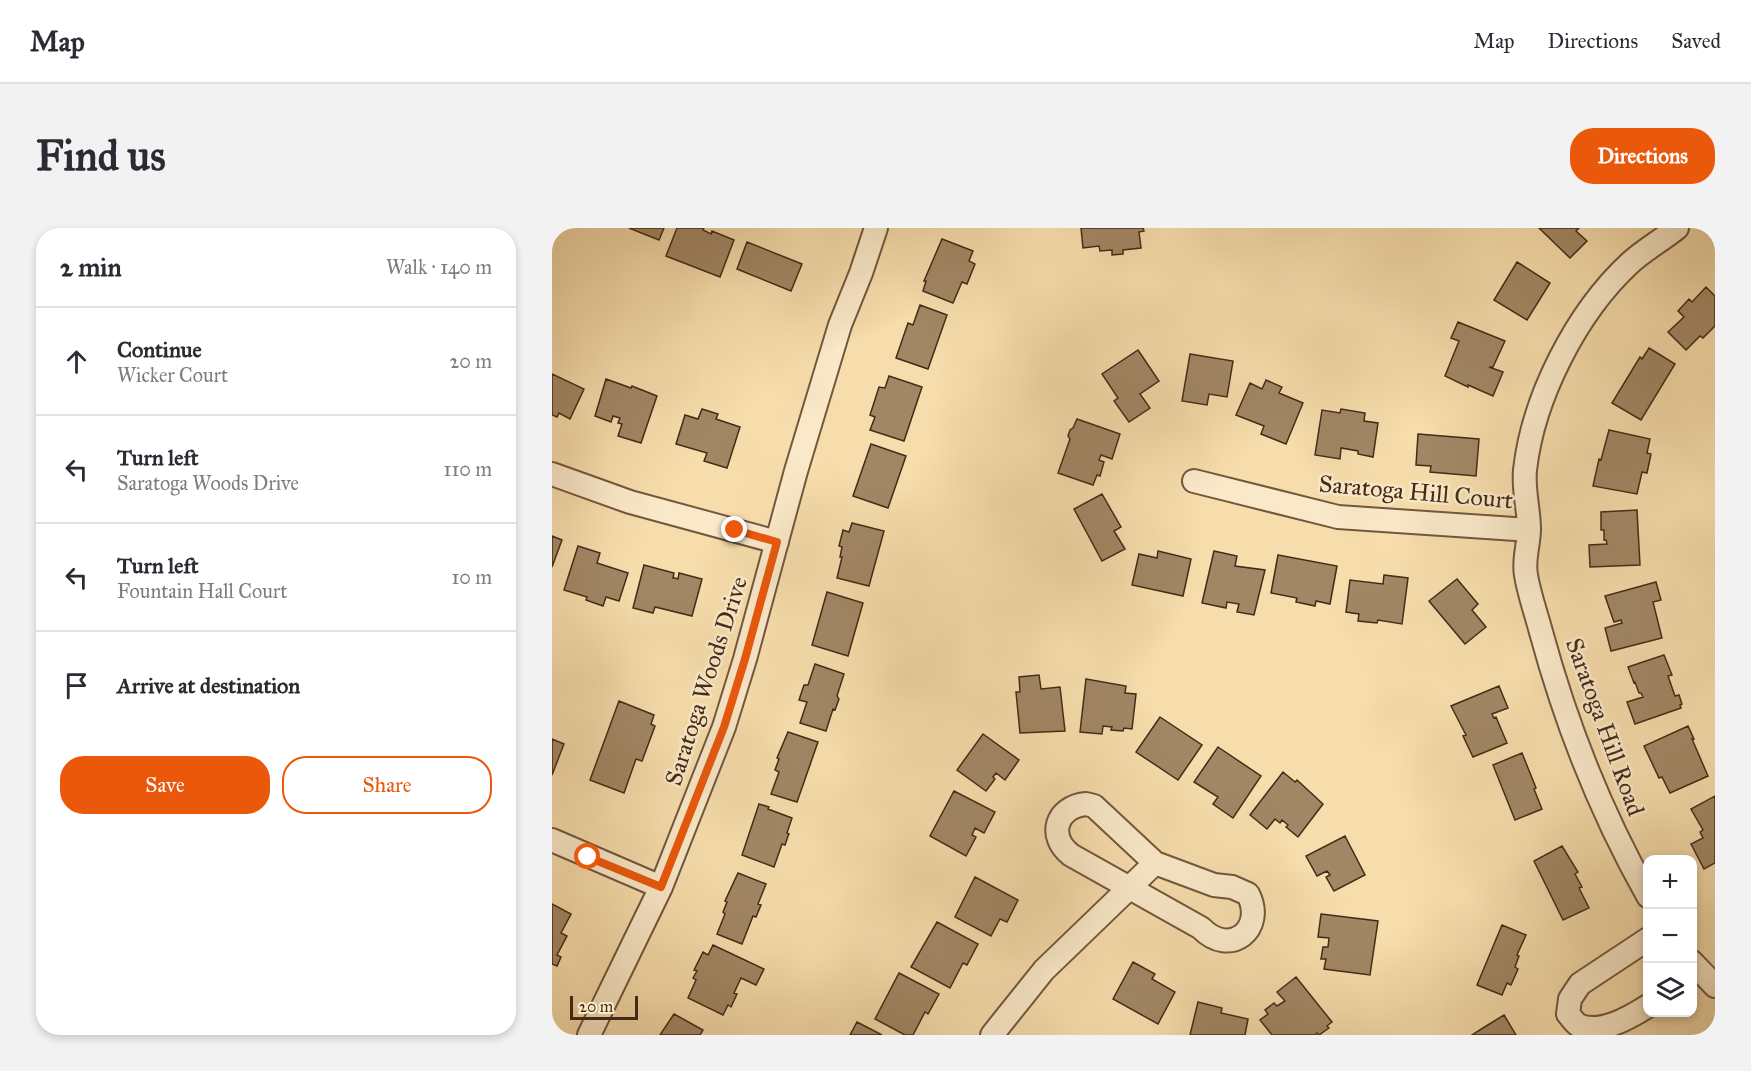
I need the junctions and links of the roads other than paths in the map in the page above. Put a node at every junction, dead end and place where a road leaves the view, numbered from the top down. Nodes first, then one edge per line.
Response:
1 (874, 228) edge
2 (1677, 228) edge
3 (552, 474) edge
4 (1194, 481) dead end
5 (1529, 530) junction
6 (777, 542) junction
7 (552, 840) edge
8 (1155, 863) junction
9 (661, 887) junction
10 (1128, 888) junction
11 (1643, 889) edge
12 (1643, 942) edge
13 (1643, 1009) edge
14 (589, 1035) edge
15 (992, 1035) edge

1 - 6 street, Saratoga Woods Drive
2 - 5 street, Saratoga Hill Road
3 - 6 street
4 - 5 street, Saratoga Hill Court
5 - 11 street, Saratoga Hill Road
6 - 9 street, Saratoga Woods Drive
7 - 9 street
8 - 10 street
8 - 10 street
8 - 10 street
9 - 14 street, Saratoga Woods Drive
10 - 15 street
12 - 13 street

